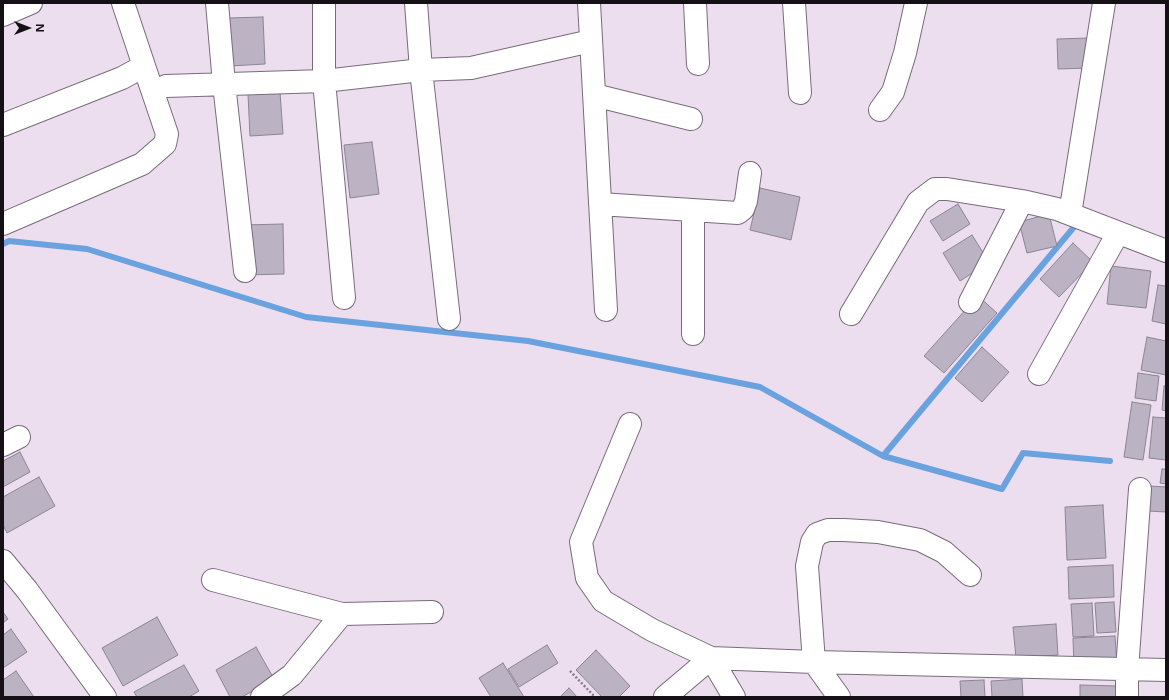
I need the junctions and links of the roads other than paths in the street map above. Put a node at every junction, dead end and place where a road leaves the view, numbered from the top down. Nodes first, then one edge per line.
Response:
1 (31, 3) edge
2 (123, 3) edge
3 (217, 3) edge
4 (324, 3) edge
5 (416, 3) edge
6 (589, 3) edge
7 (695, 3) edge
8 (794, 3) edge
9 (916, 3) edge
10 (1104, 3) edge
11 (3, 15) edge
12 (591, 41) junction
13 (698, 64) dead end
14 (144, 66) junction
15 (421, 70) junction
16 (324, 81) junction
17 (224, 84) junction
18 (166, 86) dead end
19 (800, 93) dead end
20 (594, 95) junction
21 (880, 110) dead end
22 (691, 119) dead end
23 (3, 125) edge
24 (750, 173) dead end
25 (1022, 201) junction
26 (600, 204) junction
27 (693, 211) junction
28 (1070, 214) junction
29 (3, 224) edge
30 (1118, 232) junction
31 (1166, 251) edge
32 (245, 271) dead end
33 (344, 298) dead end
34 (970, 302) dead end
35 (606, 310) dead end
36 (851, 314) dead end
37 (449, 319) dead end
38 (693, 334) dead end
39 (1039, 374) dead end
40 (630, 424) dead end
41 (1140, 489) dead end
42 (3, 561) edge
43 (970, 575) dead end
44 (212, 580) dead end
45 (432, 612) dead end
46 (342, 614) junction
47 (711, 658) junction
48 (814, 662) junction
49 (1127, 670) junction
50 (1166, 670) edge
51 (105, 697) edge
52 (262, 697) edge
53 (665, 697) edge
54 (734, 697) edge
55 (839, 697) edge
56 (1127, 697) edge

1 - 11 street
2 - 14 street
3 - 17 street
4 - 16 street
5 - 15 street
6 - 12 street
7 - 13 street
8 - 19 street
9 - 21 street
10 - 28 street
12 - 15 street
12 - 20 street
14 - 23 street
14 - 29 street
15 - 16 street
15 - 37 street
16 - 17 street
16 - 33 street
17 - 18 street
17 - 32 street
20 - 22 street
20 - 26 street
24 - 27 street
25 - 28 street
25 - 34 street
25 - 36 street
26 - 27 street
26 - 35 street
27 - 38 street
28 - 30 street
30 - 31 street
30 - 39 street
40 - 47 street
41 - 49 street
42 - 51 street
43 - 48 street
44 - 46 street
45 - 46 street
46 - 52 street
47 - 48 street
47 - 53 street
47 - 54 street
48 - 49 street
48 - 55 street
49 - 50 street
49 - 56 street

